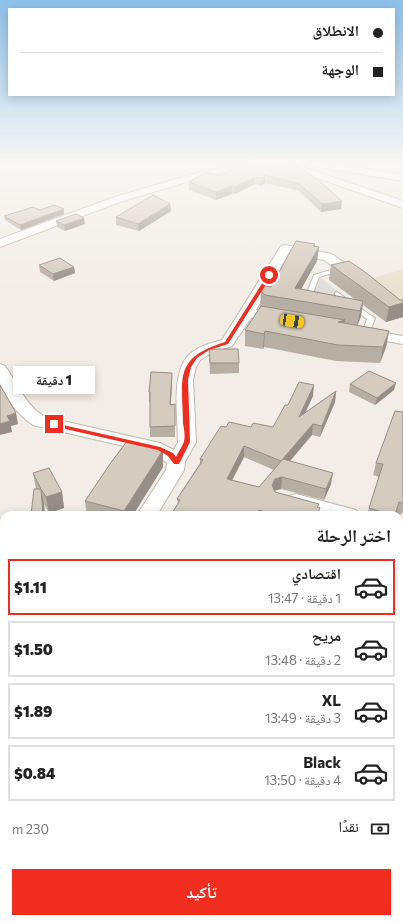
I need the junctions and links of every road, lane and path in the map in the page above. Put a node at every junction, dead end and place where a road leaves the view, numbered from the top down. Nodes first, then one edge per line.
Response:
1 (102, 205) edge
2 (0, 243) edge
3 (346, 268) junction
4 (371, 287) edge
5 (310, 292) edge
6 (337, 294) edge
7 (247, 313) junction
8 (292, 321) edge
9 (351, 331) edge
10 (366, 333) junction
11 (403, 340) edge
12 (0, 369) edge
13 (176, 462) junction
14 (281, 496) edge
15 (149, 511) edge
16 (335, 511) edge

1 - 2 street
3 - 4 street
3 - 5 lane
3 - 7 street
6 - 10 lane
7 - 8 street
7 - 13 street
9 - 10 street
10 - 11 street
12 - 13 street
13 - 15 street
14 - 16 street

